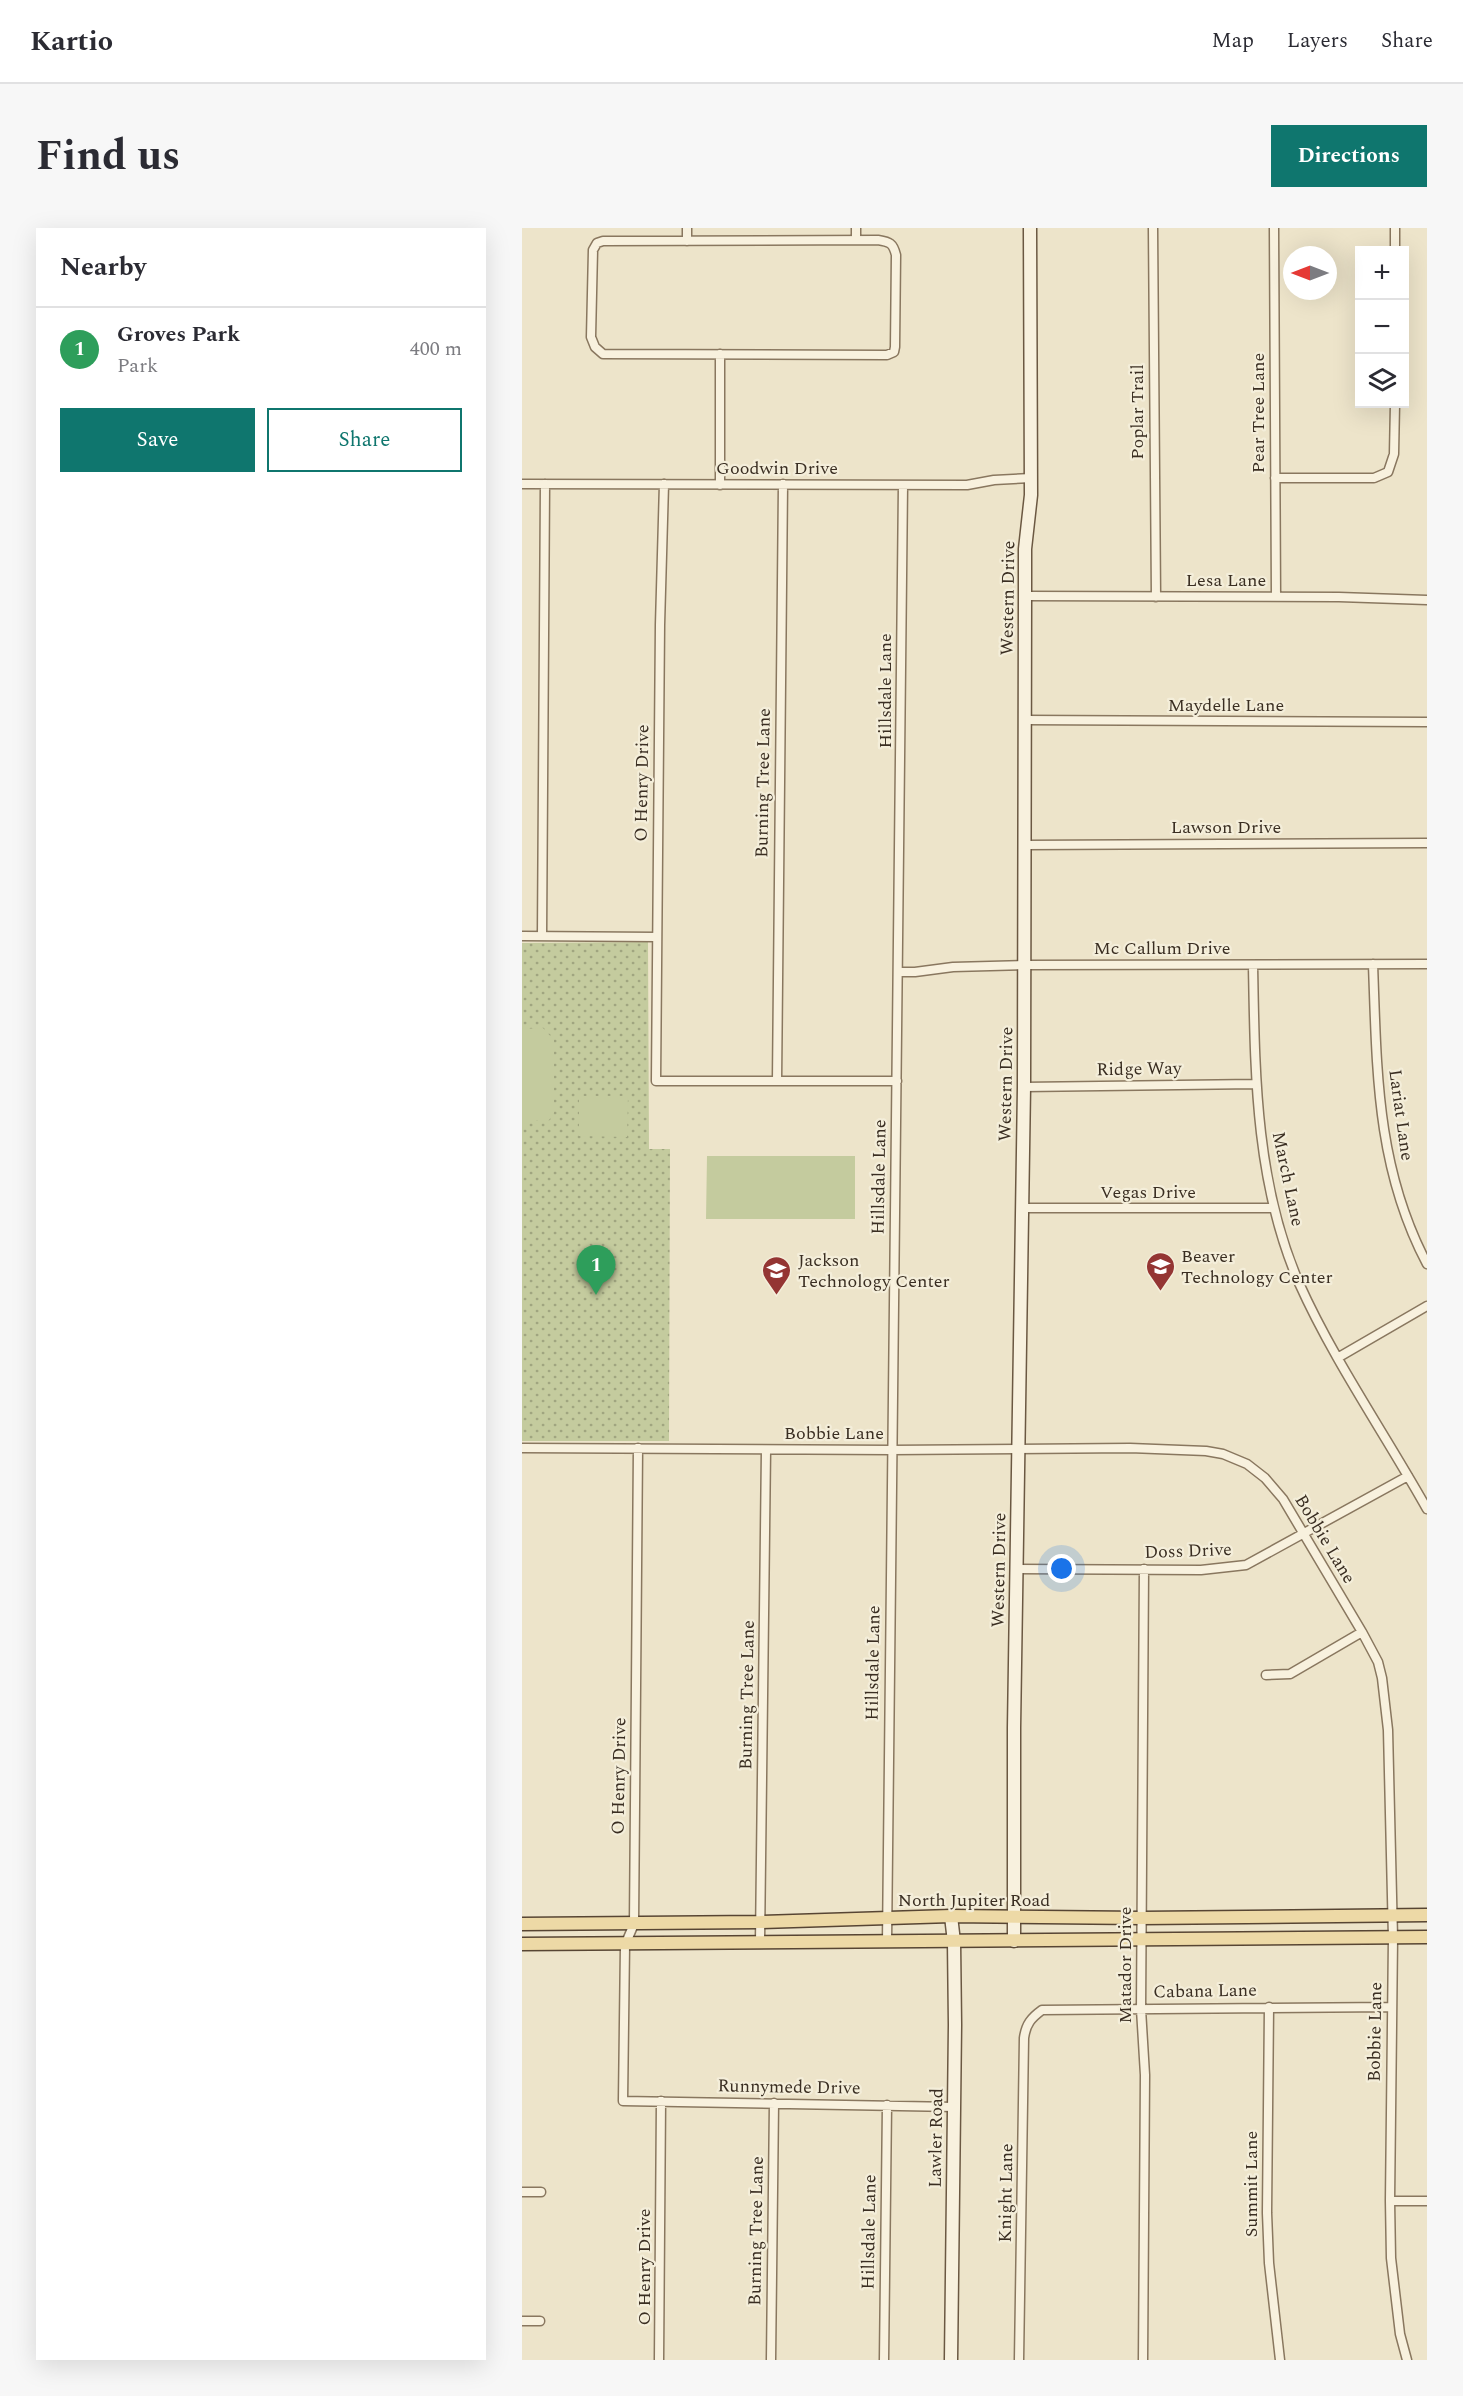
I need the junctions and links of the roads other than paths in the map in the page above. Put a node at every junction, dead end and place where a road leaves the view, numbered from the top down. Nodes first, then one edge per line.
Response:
1 (687, 228) edge
2 (856, 228) edge
3 (1030, 228) edge
4 (1153, 228) edge
5 (1274, 228) edge
6 (1395, 228) edge
7 (856, 240) junction
8 (687, 241) junction
9 (1395, 246) edge
10 (720, 354) junction
11 (1395, 408) edge
12 (1031, 478) junction
13 (1275, 478) junction
14 (522, 484) edge
15 (545, 484) junction
16 (664, 484) junction
17 (783, 484) junction
18 (720, 485) junction
19 (903, 485) junction
20 (1025, 596) junction
21 (1156, 597) junction
22 (1276, 597) junction
23 (1427, 600) edge
24 (1025, 720) junction
25 (1427, 722) edge
26 (1427, 843) edge
27 (1025, 845) junction
28 (522, 936) edge
29 (542, 936) junction
30 (657, 937) junction
31 (1373, 964) junction
32 (1427, 964) edge
33 (1025, 965) junction
34 (1253, 965) junction
35 (898, 972) junction
36 (777, 1081) junction
37 (897, 1081) junction
38 (1255, 1084) junction
39 (1024, 1087) junction
40 (1022, 1208) junction
41 (1274, 1208) junction
42 (1427, 1264) edge
43 (1427, 1306) edge
44 (1338, 1357) junction
45 (522, 1448) edge
46 (638, 1448) junction
47 (1019, 1449) junction
48 (766, 1450) junction
49 (892, 1450) junction
50 (1408, 1476) junction
51 (1427, 1509) edge
52 (1303, 1535) junction
53 (1017, 1569) junction
54 (1144, 1569) junction
55 (1362, 1632) junction
56 (1266, 1675) dead end
57 (1391, 1915) junction
58 (1427, 1915) edge
59 (951, 1916) junction
60 (1015, 1917) junction
61 (1142, 1918) junction
62 (886, 1919) junction
63 (760, 1922) junction
64 (522, 1924) edge
65 (634, 1924) junction
66 (1427, 1937) edge
67 (1393, 1938) junction
68 (1141, 1940) junction
69 (1014, 1941) junction
70 (760, 1942) junction
71 (886, 1942) junction
72 (954, 1942) junction
73 (522, 1944) edge
74 (625, 1945) junction
75 (1269, 2007) junction
76 (1392, 2007) junction
77 (1141, 2009) junction
78 (1025, 2027) joint
79 (623, 2101) joint
80 (661, 2101) junction
81 (774, 2103) junction
82 (887, 2104) junction
83 (955, 2107) junction
84 (522, 2192) edge
85 (541, 2192) dead end
86 (1390, 2201) junction
87 (1427, 2201) edge
88 (522, 2321) edge
89 (540, 2321) dead end
90 (659, 2360) edge
91 (771, 2360) edge
92 (884, 2360) edge
93 (951, 2360) edge
94 (1019, 2360) edge
95 (1143, 2360) edge
96 (1280, 2360) edge
97 (1407, 2360) edge

1 - 8 street
2 - 7 street
3 - 12 street, Western Drive
4 - 21 street, Poplar Trail
5 - 13 street, Pear Tree Lane
6 - 9 street
7 - 8 street
7 - 10 street
8 - 10 street
10 - 18 street
11 - 13 street
12 - 19 street, Goodwin Drive
12 - 20 street, Western Drive
13 - 22 street, Pear Tree Lane
14 - 15 street, Goodwin Drive
15 - 16 street, Goodwin Drive
15 - 29 street
16 - 18 street, Goodwin Drive
16 - 30 street, O Henry Drive
17 - 18 street, Goodwin Drive
17 - 19 street, Goodwin Drive
17 - 36 street, Burning Tree Lane
19 - 35 street, Hillsdale Lane
20 - 21 street, Lesa Lane
20 - 24 street, Western Drive
21 - 22 street, Lesa Lane
22 - 23 street, Lesa Lane
24 - 25 street, Maydelle Lane
24 - 27 street, Western Drive
26 - 27 street, Lawson Drive
27 - 33 street, Western Drive
28 - 29 street
29 - 30 street
30 - 36 street, O Henry Drive
31 - 32 street, Mc Callum Drive
31 - 34 street, Mc Callum Drive
31 - 42 street, Lariat Lane
33 - 34 street, Mc Callum Drive
33 - 35 street, Mc Callum Drive
33 - 39 street, Western Drive
34 - 38 street, March Lane
35 - 37 street, Hillsdale Lane
36 - 37 street
37 - 49 street, Hillsdale Lane
38 - 39 street, Ridge Way
38 - 41 street, March Lane
39 - 40 street, Western Drive
40 - 41 street, Vegas Drive
40 - 47 street, Western Drive
41 - 44 street, March Lane
43 - 44 street
44 - 50 street, March Lane
45 - 46 street, Bobbie Lane
46 - 48 street, Bobbie Lane
46 - 65 street, O Henry Drive
47 - 49 street, Bobbie Lane
47 - 52 street, Bobbie Lane
47 - 53 street, Western Drive
48 - 49 street, Bobbie Lane
48 - 63 street, Burning Tree Lane
49 - 62 street, Hillsdale Lane
50 - 51 street, March Lane
50 - 52 street, Doss Drive
52 - 54 street, Doss Drive
52 - 55 street, Bobbie Lane
53 - 54 street, Doss Drive
53 - 60 street, Western Drive
54 - 61 street, Matador Drive
55 - 56 street
55 - 57 street, Bobbie Lane
57 - 58 main road, North Jupiter Road
57 - 61 main road, North Jupiter Road
57 - 67 street, Bobbie Lane
59 - 60 main road, North Jupiter Road
59 - 62 main road, North Jupiter Road
59 - 72 street, Lawler Road
60 - 61 main road, North Jupiter Road
60 - 69 street, Western Drive
61 - 68 street, Matador Drive
62 - 63 main road, North Jupiter Road
62 - 71 street, Hillsdale Lane
63 - 65 main road, North Jupiter Road
63 - 70 street, Burning Tree Lane
64 - 65 main road, North Jupiter Road
65 - 74 street, O Henry Drive
66 - 67 main road
67 - 68 main road
67 - 76 street, Bobbie Lane
68 - 69 main road
68 - 77 street, Matador Drive
69 - 72 main road
70 - 71 main road
70 - 74 main road
71 - 72 main road
72 - 83 street, Lawler Road
73 - 74 main road
74 - 79 street, O Henry Drive
75 - 76 street, Cabana Lane
75 - 77 street, Cabana Lane
75 - 96 street, Summit Lane
76 - 86 street, Bobbie Lane
77 - 78 street, Cabana Lane
77 - 95 street, Matador Drive
78 - 94 street, Knight Lane
79 - 80 street, Runnymede Drive
80 - 81 street, Runnymede Drive
80 - 90 street, O Henry Drive
81 - 82 street, Runnymede Drive
81 - 91 street, Burning Tree Lane
82 - 83 street, Runnymede Drive
82 - 92 street, Hillsdale Lane
83 - 93 street, Lawler Road
84 - 85 street
86 - 87 street
86 - 97 street, Bobbie Lane
88 - 89 street

